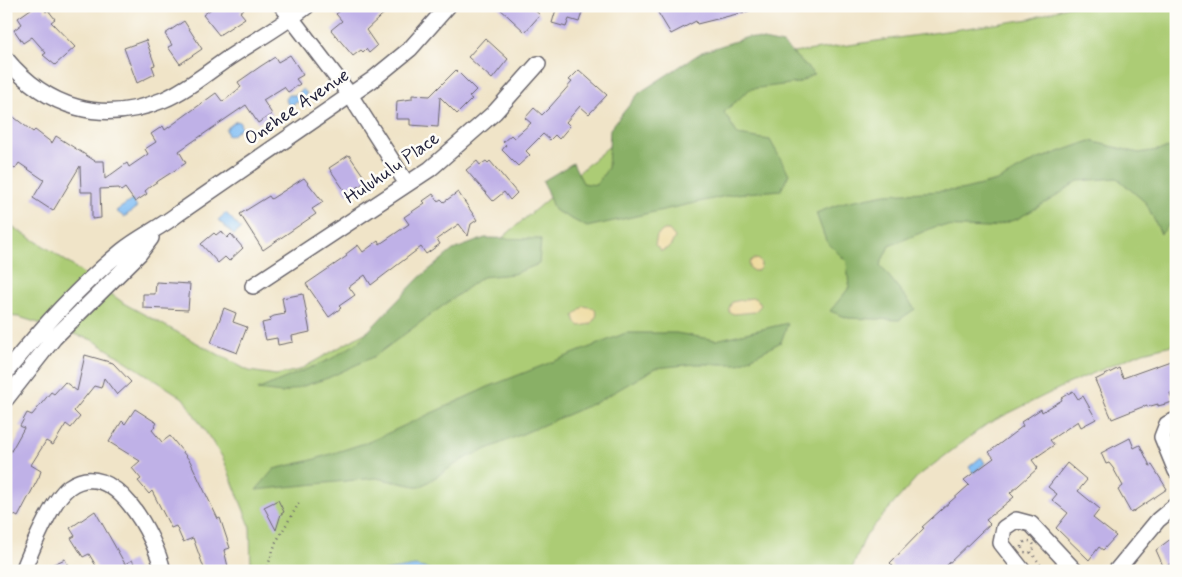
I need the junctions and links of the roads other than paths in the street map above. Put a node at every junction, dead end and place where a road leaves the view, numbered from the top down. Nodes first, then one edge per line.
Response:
1 (307, 6) edge
2 (448, 6) edge
3 (287, 12) edge
4 (6, 59) edge
5 (538, 64) dead end
6 (350, 95) junction
7 (407, 184) junction
8 (159, 229) junction
9 (253, 286) dead end
10 (6, 372) edge
11 (6, 399) edge
12 (1176, 420) edge
13 (1176, 471) edge
14 (1176, 505) edge
15 (23, 571) edge
16 (163, 571) edge
17 (1023, 571) edge
18 (1075, 571) edge
19 (1116, 571) edge

1 - 3 street
2 - 6 street, Onehee Avenue
3 - 4 street
3 - 6 street
5 - 7 street, Huluhulu Place
6 - 7 street
6 - 8 street, Onehee Avenue
7 - 9 street, Huluhulu Place
8 - 10 street, Onehee Avenue
8 - 11 street, Onehee Avenue
12 - 13 street
14 - 19 street
15 - 16 street
17 - 18 street

